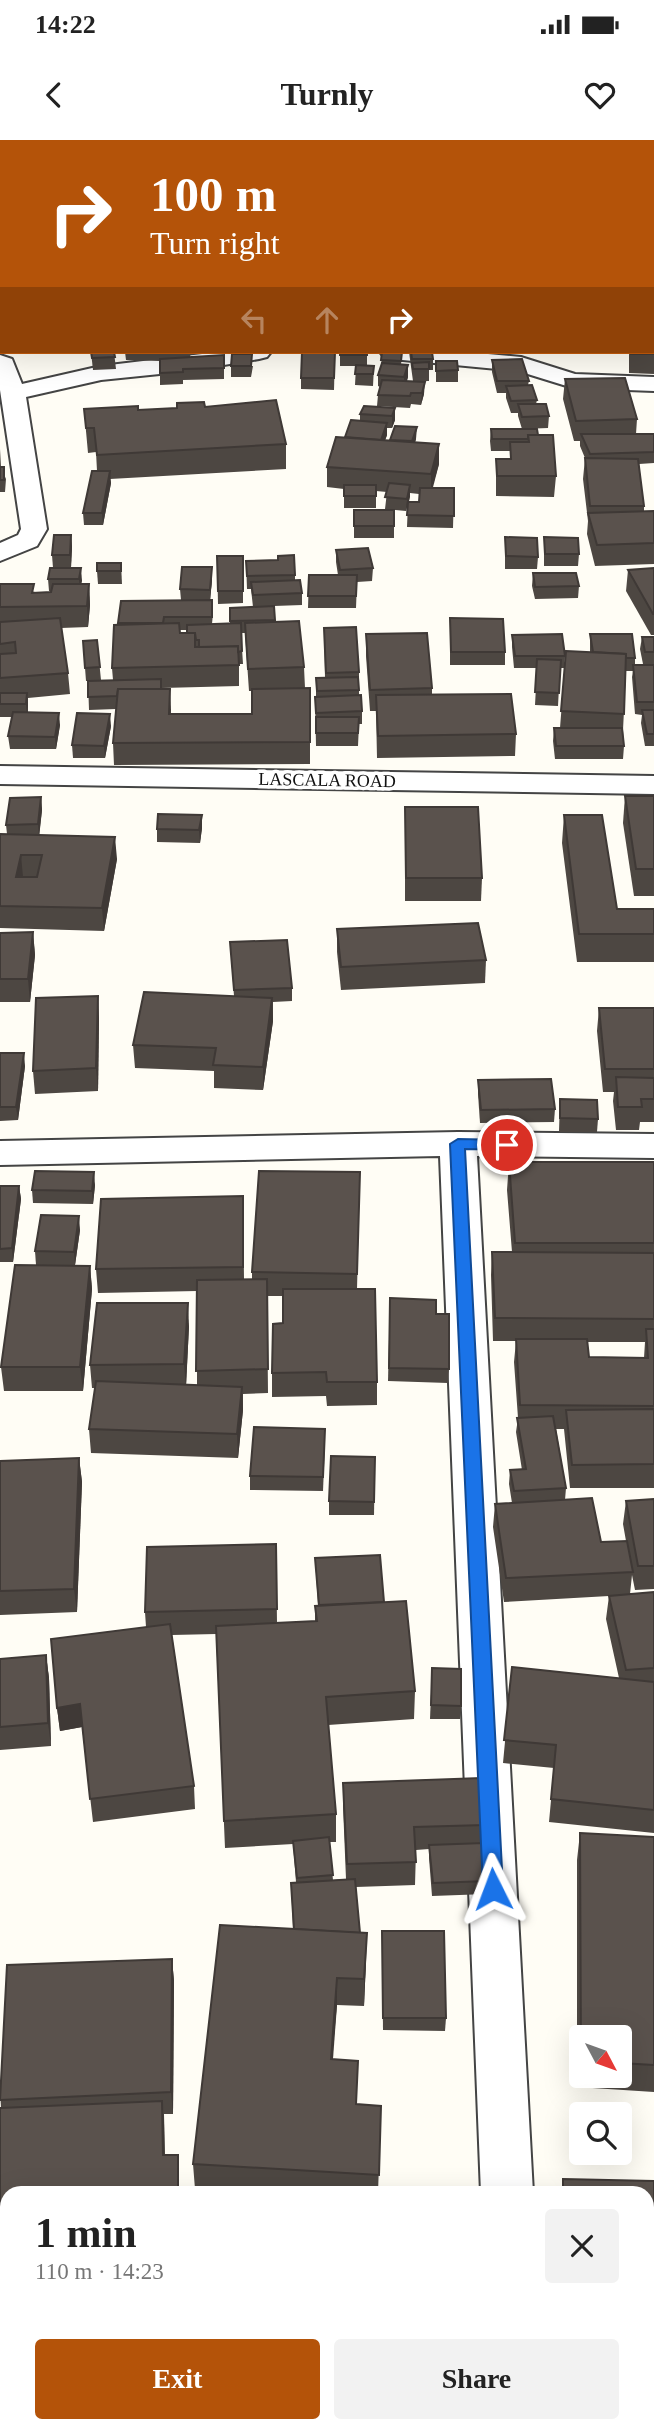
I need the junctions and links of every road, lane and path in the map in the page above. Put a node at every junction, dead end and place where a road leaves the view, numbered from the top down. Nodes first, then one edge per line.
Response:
1 (246, 354) edge
2 (414, 354) edge
3 (0, 362) edge
4 (654, 384) edge
5 (13, 393) junction
6 (0, 553) edge
7 (0, 775) edge
8 (654, 785) edge
9 (458, 1144) junction
10 (654, 1146) edge
11 (0, 1153) edge
12 (507, 2186) edge

1 - 5 street
2 - 4 street
3 - 5 street
5 - 6 street
7 - 8 street, LASCALA ROAD
9 - 10 street
9 - 11 street
9 - 12 street

